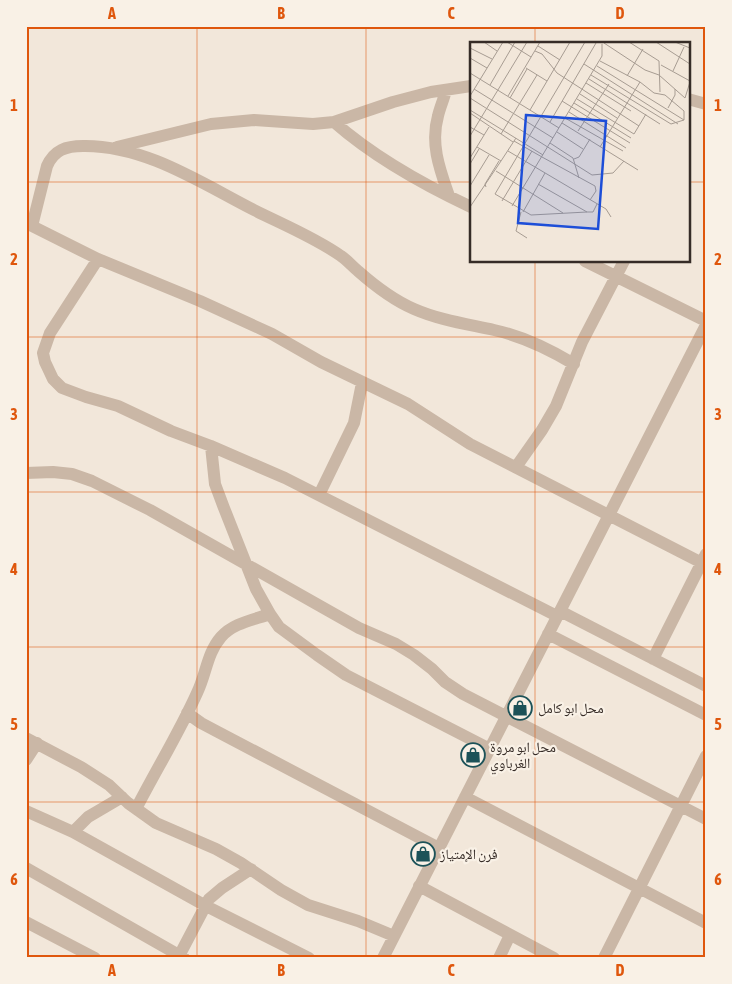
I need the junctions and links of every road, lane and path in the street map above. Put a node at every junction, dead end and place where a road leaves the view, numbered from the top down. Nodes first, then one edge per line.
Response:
1 (470, 86) edge
2 (446, 90) junction
3 (690, 104) edge
4 (706, 104) edge
5 (334, 122) junction
6 (114, 148) junction
7 (449, 196) junction
8 (470, 207) edge
9 (29, 224) edge
10 (98, 259) junction
11 (587, 262) edge
12 (623, 262) edge
13 (616, 276) junction
14 (706, 321) edge
15 (706, 325) edge
16 (574, 364) junction
17 (362, 383) junction
18 (211, 446) junction
19 (516, 467) junction
20 (26, 473) edge
21 (319, 495) junction
22 (609, 514) junction
23 (704, 560) edge
24 (248, 566) junction
25 (559, 613) junction
26 (270, 614) junction
27 (548, 634) junction
28 (653, 659) junction
29 (706, 686) edge
30 (187, 713) junction
31 (706, 715) edge
32 (507, 716) junction
33 (32, 740) edge
34 (490, 749) junction
35 (706, 756) edge
36 (26, 760) edge
37 (122, 798) junction
38 (465, 798) junction
39 (680, 806) junction
40 (136, 809) junction
41 (26, 811) edge
42 (706, 819) edge
43 (73, 832) junction
44 (439, 848) junction
45 (26, 868) edge
46 (251, 869) junction
47 (419, 886) junction
48 (639, 888) junction
49 (206, 906) junction
50 (26, 922) edge
51 (706, 923) edge
52 (510, 935) junction
53 (394, 936) junction
54 (181, 957) edge
55 (95, 958) edge
56 (309, 958) edge
57 (383, 958) edge
58 (499, 958) edge
59 (554, 958) edge
60 (604, 958) edge

1 - 2 street
2 - 5 street
2 - 7 street
3 - 4 street
5 - 6 street
5 - 7 street
6 - 9 street
6 - 16 street
7 - 8 street
9 - 10 street
10 - 17 street
10 - 18 street
11 - 13 street
12 - 13 street
13 - 14 street
13 - 16 street
15 - 22 street
16 - 19 street
17 - 19 street
17 - 21 street
18 - 21 street
18 - 24 street
19 - 22 street
20 - 24 street
21 - 25 street
22 - 23 street
22 - 25 street
23 - 28 street
24 - 26 street
24 - 32 street
25 - 27 street
25 - 28 street
26 - 30 street
26 - 34 street
27 - 31 street
27 - 32 street
28 - 29 street
30 - 40 street
30 - 44 street
32 - 34 street
32 - 39 street
33 - 36 street
33 - 37 street
34 - 38 street
35 - 39 street
37 - 40 street
37 - 43 street
38 - 44 street
38 - 48 street
39 - 42 street
39 - 48 street
40 - 46 street
41 - 43 street
43 - 49 street
44 - 47 street
45 - 54 street
46 - 49 street
46 - 53 street
47 - 52 street
47 - 53 street
48 - 51 street
48 - 60 street
49 - 54 street
49 - 56 street
50 - 55 street
52 - 58 street
52 - 59 street
53 - 57 street

